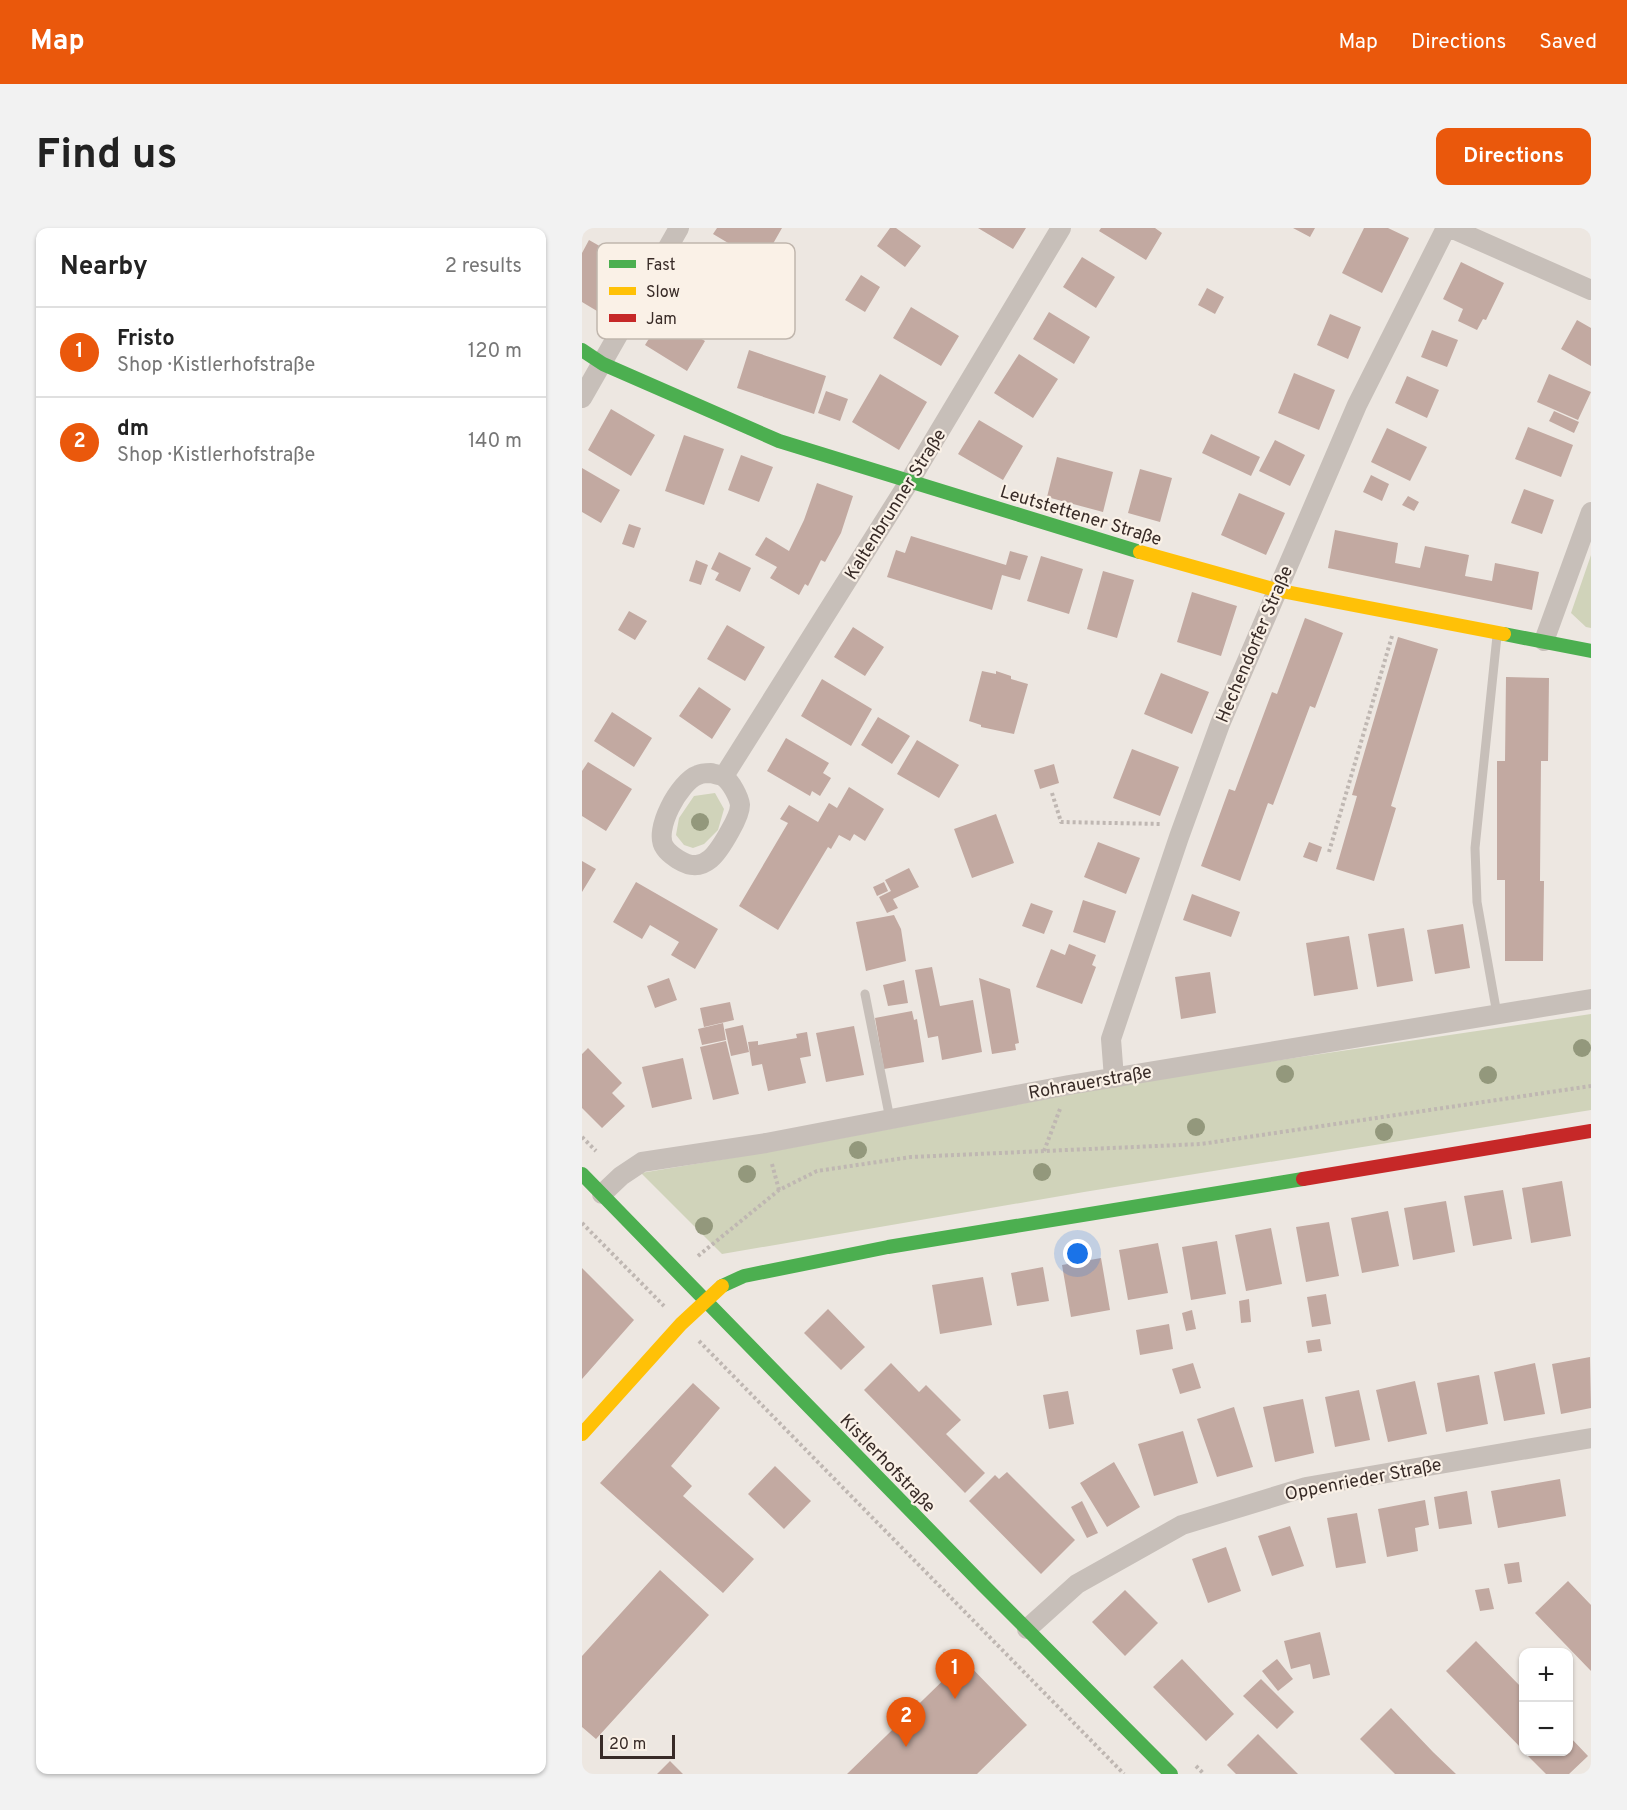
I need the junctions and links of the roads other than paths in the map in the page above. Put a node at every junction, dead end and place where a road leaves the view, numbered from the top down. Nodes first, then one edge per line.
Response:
1 (679, 228) edge
2 (1061, 228) edge
3 (1448, 228) edge
4 (670, 243) edge
5 (1591, 290) edge
6 (615, 339) edge
7 (582, 350) edge
8 (603, 364) junction
9 (582, 398) edge
10 (909, 482) junction
11 (1591, 512) edge
12 (1276, 590) junction
13 (1498, 632) junction
14 (1544, 641) junction
15 (1591, 651) edge
16 (724, 776) junction
17 (866, 994) dead end
18 (1591, 999) edge
19 (1497, 1014) junction
20 (1114, 1078) junction
21 (890, 1119) junction
22 (1591, 1131) edge
23 (582, 1174) edge
24 (602, 1194) junction
25 (705, 1301) junction
26 (582, 1434) edge
27 (1591, 1438) edge
28 (1027, 1629) junction
29 (1171, 1774) edge

1 - 4 street
2 - 10 street, Kaltenbrunner Straße
3 - 5 street
3 - 12 street, Hechendorfer Straße
6 - 8 street
7 - 8 street, Leutstettener Straße
8 - 9 street
8 - 10 street, Leutstettener Straße
10 - 12 street, Leutstettener Straße
10 - 16 street, Kaltenbrunner Straße
11 - 14 street
12 - 13 street, Leutstettener Straße
12 - 20 street, Hechendorfer Straße
13 - 14 street, Leutstettener Straße
13 - 19 lane
14 - 15 street, Leutstettener Straße
16 - 16 street
17 - 21 lane
18 - 19 street, Rohrauerstraße
19 - 20 street, Rohrauerstraße
20 - 21 street, Rohrauerstraße
21 - 24 street, Rohrauerstraße
22 - 25 street
23 - 24 street, Kistlerhofstraße
24 - 25 street, Kistlerhofstraße
25 - 26 street
25 - 28 street, Kistlerhofstraße
27 - 28 street, Oppenrieder Straße
28 - 29 street, Kistlerhofstraße

